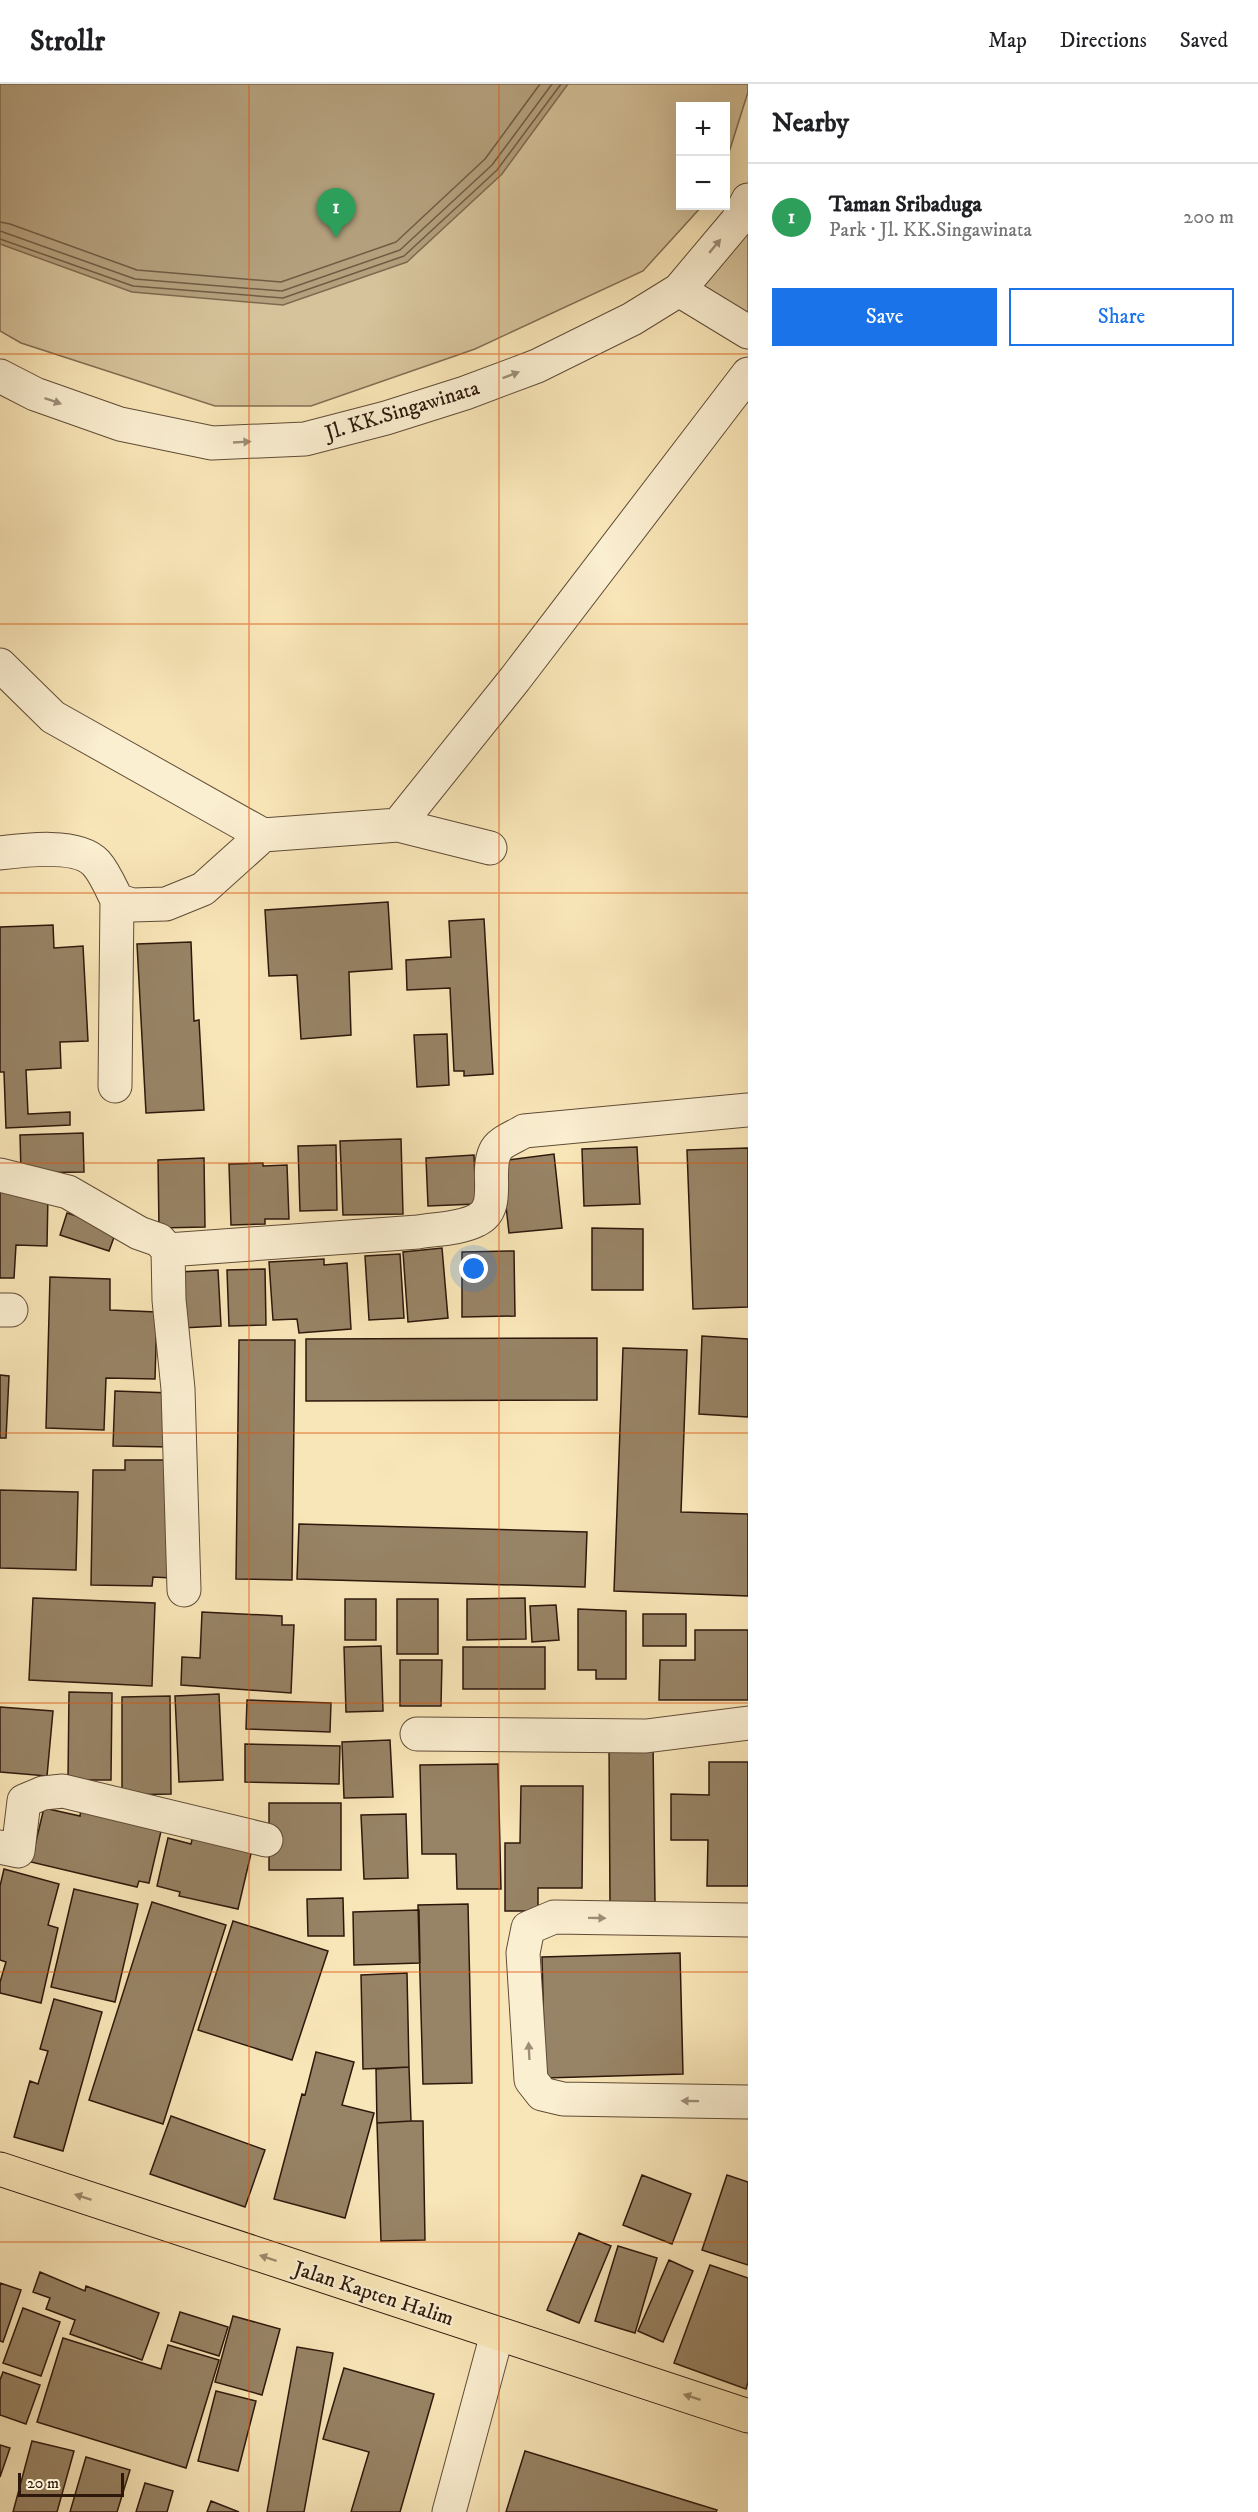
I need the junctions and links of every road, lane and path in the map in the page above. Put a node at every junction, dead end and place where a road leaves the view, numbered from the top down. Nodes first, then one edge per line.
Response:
1 (748, 200) edge
2 (679, 290) junction
3 (748, 332) edge
4 (748, 374) edge
5 (0, 376) edge
6 (0, 665) edge
7 (398, 825) junction
8 (263, 835) junction
9 (490, 848) dead end
10 (0, 853) edge
11 (117, 900) junction
12 (115, 1086) dead end
13 (748, 1110) edge
14 (0, 1175) edge
15 (168, 1250) junction
16 (184, 1590) dead end
17 (748, 1723) edge
18 (417, 1734) dead end
19 (266, 1839) dead end
20 (0, 1847) edge
21 (748, 1920) edge
22 (748, 2102) edge
23 (0, 2169) edge
24 (496, 2334) junction
25 (748, 2415) edge
26 (449, 2512) edge

2 -> 1 street, Jl. KK.Singawinata
2 - 3 street
5 -> 2 street, Jl. KK.Singawinata
4 - 7 street
6 - 8 street
7 - 8 street
7 - 9 street
8 - 11 street
10 - 11 street
11 - 12 street
13 - 15 street
14 - 15 street
15 - 16 street
17 - 18 street
19 - 20 street
22 -> 21 street
24 -> 23 main road, Jalan Kapten Halim
25 -> 24 main road, Jalan Kapten Halim
24 - 26 street

